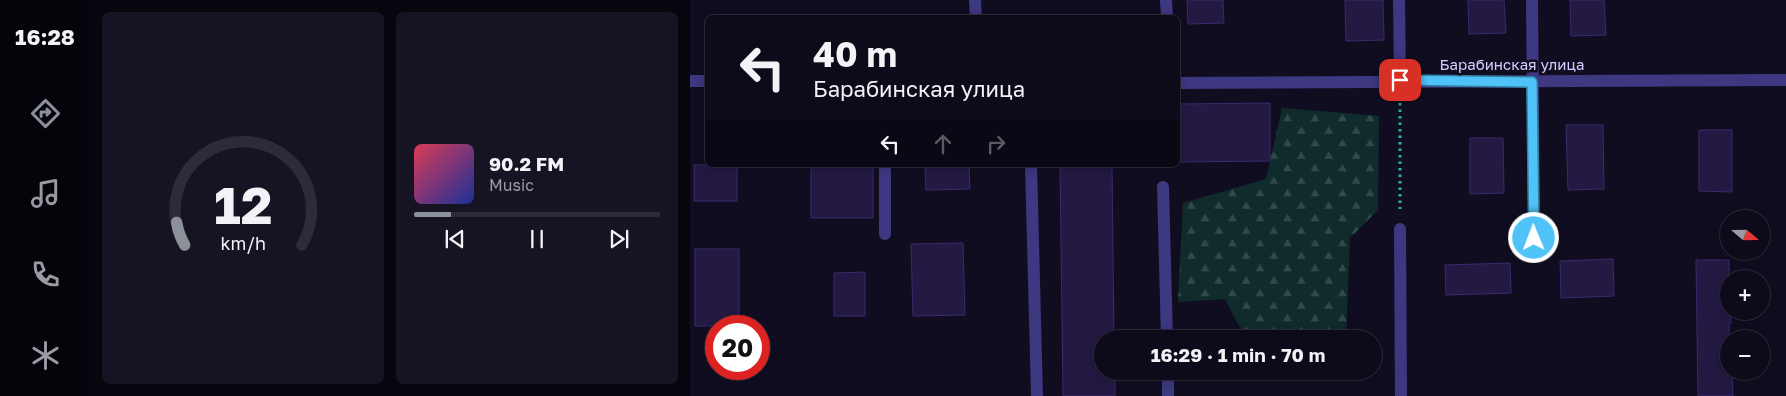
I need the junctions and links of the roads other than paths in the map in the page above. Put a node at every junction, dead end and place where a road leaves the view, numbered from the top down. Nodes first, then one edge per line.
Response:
1 (975, 0) edge
2 (1166, 0) edge
3 (1399, 0) edge
4 (1532, 0) edge
5 (976, 15) edge
6 (1167, 15) edge
7 (1400, 80) junction
8 (1786, 80) edge
9 (690, 81) edge
10 (705, 81) edge
11 (1532, 82) junction
12 (1180, 83) edge
13 (885, 167) edge
14 (1031, 167) edge
15 (1163, 187) dead end
16 (1400, 229) road end
17 (885, 234) dead end
18 (1534, 238) dead end
19 (1167, 330) edge
20 (1168, 380) edge
21 (1037, 396) edge
22 (1168, 396) edge
23 (1401, 396) edge

1 - 5 street
2 - 6 street
3 - 7 street
4 - 11 street
7 - 11 street, Барабинская улица
7 - 12 street, Барабинская улица
8 - 11 street, Барабинская улица
9 - 10 street
11 - 18 street
13 - 17 street
14 - 21 street
15 - 19 street
16 - 23 street
20 - 22 street

